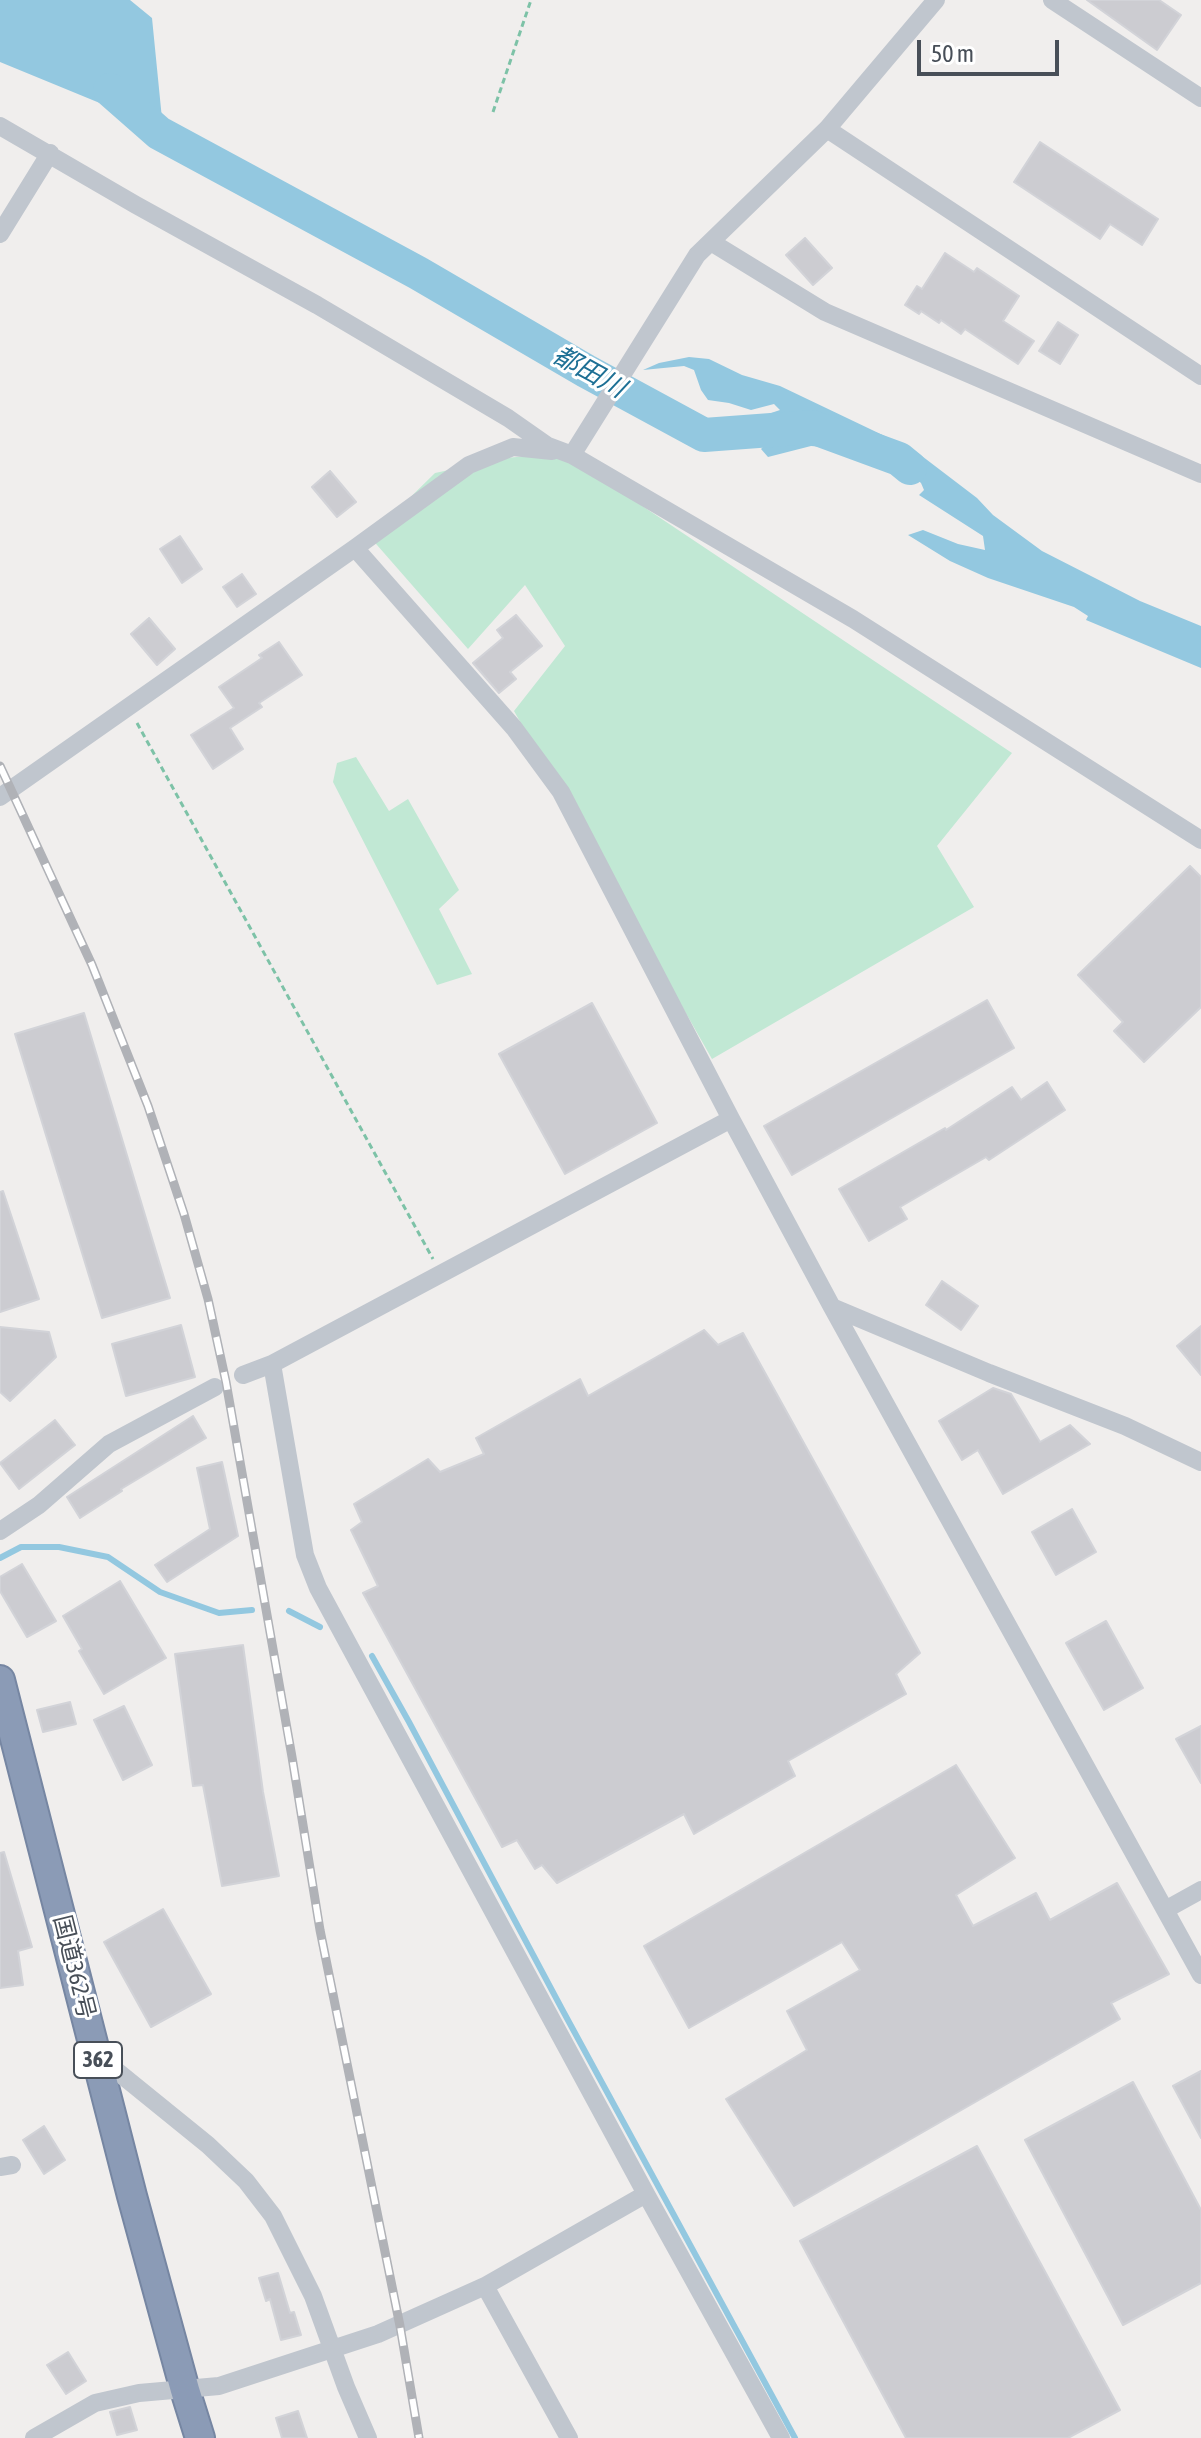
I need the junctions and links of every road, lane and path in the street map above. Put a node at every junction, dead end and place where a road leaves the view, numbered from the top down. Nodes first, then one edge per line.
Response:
1 (531, 0) edge
2 (936, 0) edge
3 (1052, 0) edge
4 (1201, 98) edge
5 (493, 112) dead end
6 (0, 126) edge
7 (827, 129) junction
8 (50, 153) junction
9 (0, 234) edge
10 (704, 248) junction
11 (1201, 376) edge
12 (572, 455) junction
13 (1201, 474) edge
14 (355, 548) junction
15 (127, 706) junction
16 (0, 797) edge
17 (1201, 840) edge
18 (731, 1119) junction
19 (441, 1273) junction
20 (832, 1307) junction
21 (272, 1364) junction
22 (243, 1375) dead end
23 (215, 1387) dead end
24 (1201, 1462) edge
25 (0, 1531) edge
26 (0, 1680) edge
27 (1201, 1890) edge
28 (1165, 1910) junction
29 (1201, 1975) edge
30 (97, 2055) junction
31 (646, 2194) junction
32 (485, 2286) junction
33 (333, 2350) junction
34 (185, 2390) junction
35 (34, 2438) edge
36 (200, 2438) edge
37 (368, 2438) edge
38 (569, 2438) edge
39 (781, 2438) edge

1 - 5 path
2 - 7 street
3 - 4 street
6 - 8 street
7 - 10 street
7 - 11 street
8 - 9 street
8 - 12 street
10 - 12 street
10 - 13 street
12 - 14 street
12 - 17 street
14 - 15 street
14 - 18 street
15 - 16 street
15 - 19 path
18 - 19 street
18 - 20 street
19 - 21 street
20 - 24 street
20 - 28 street
21 - 22 street
21 - 31 street
23 - 25 street
26 - 30 highway, 国道362号 / 362
27 - 28 street
28 - 29 street
30 - 33 street
30 - 34 highway, 国道362号 / 362
31 - 32 street
31 - 39 street
32 - 33 street
32 - 38 street
33 - 34 street
33 - 37 street
34 - 35 street
34 - 36 highway, 国道362号 / 362

